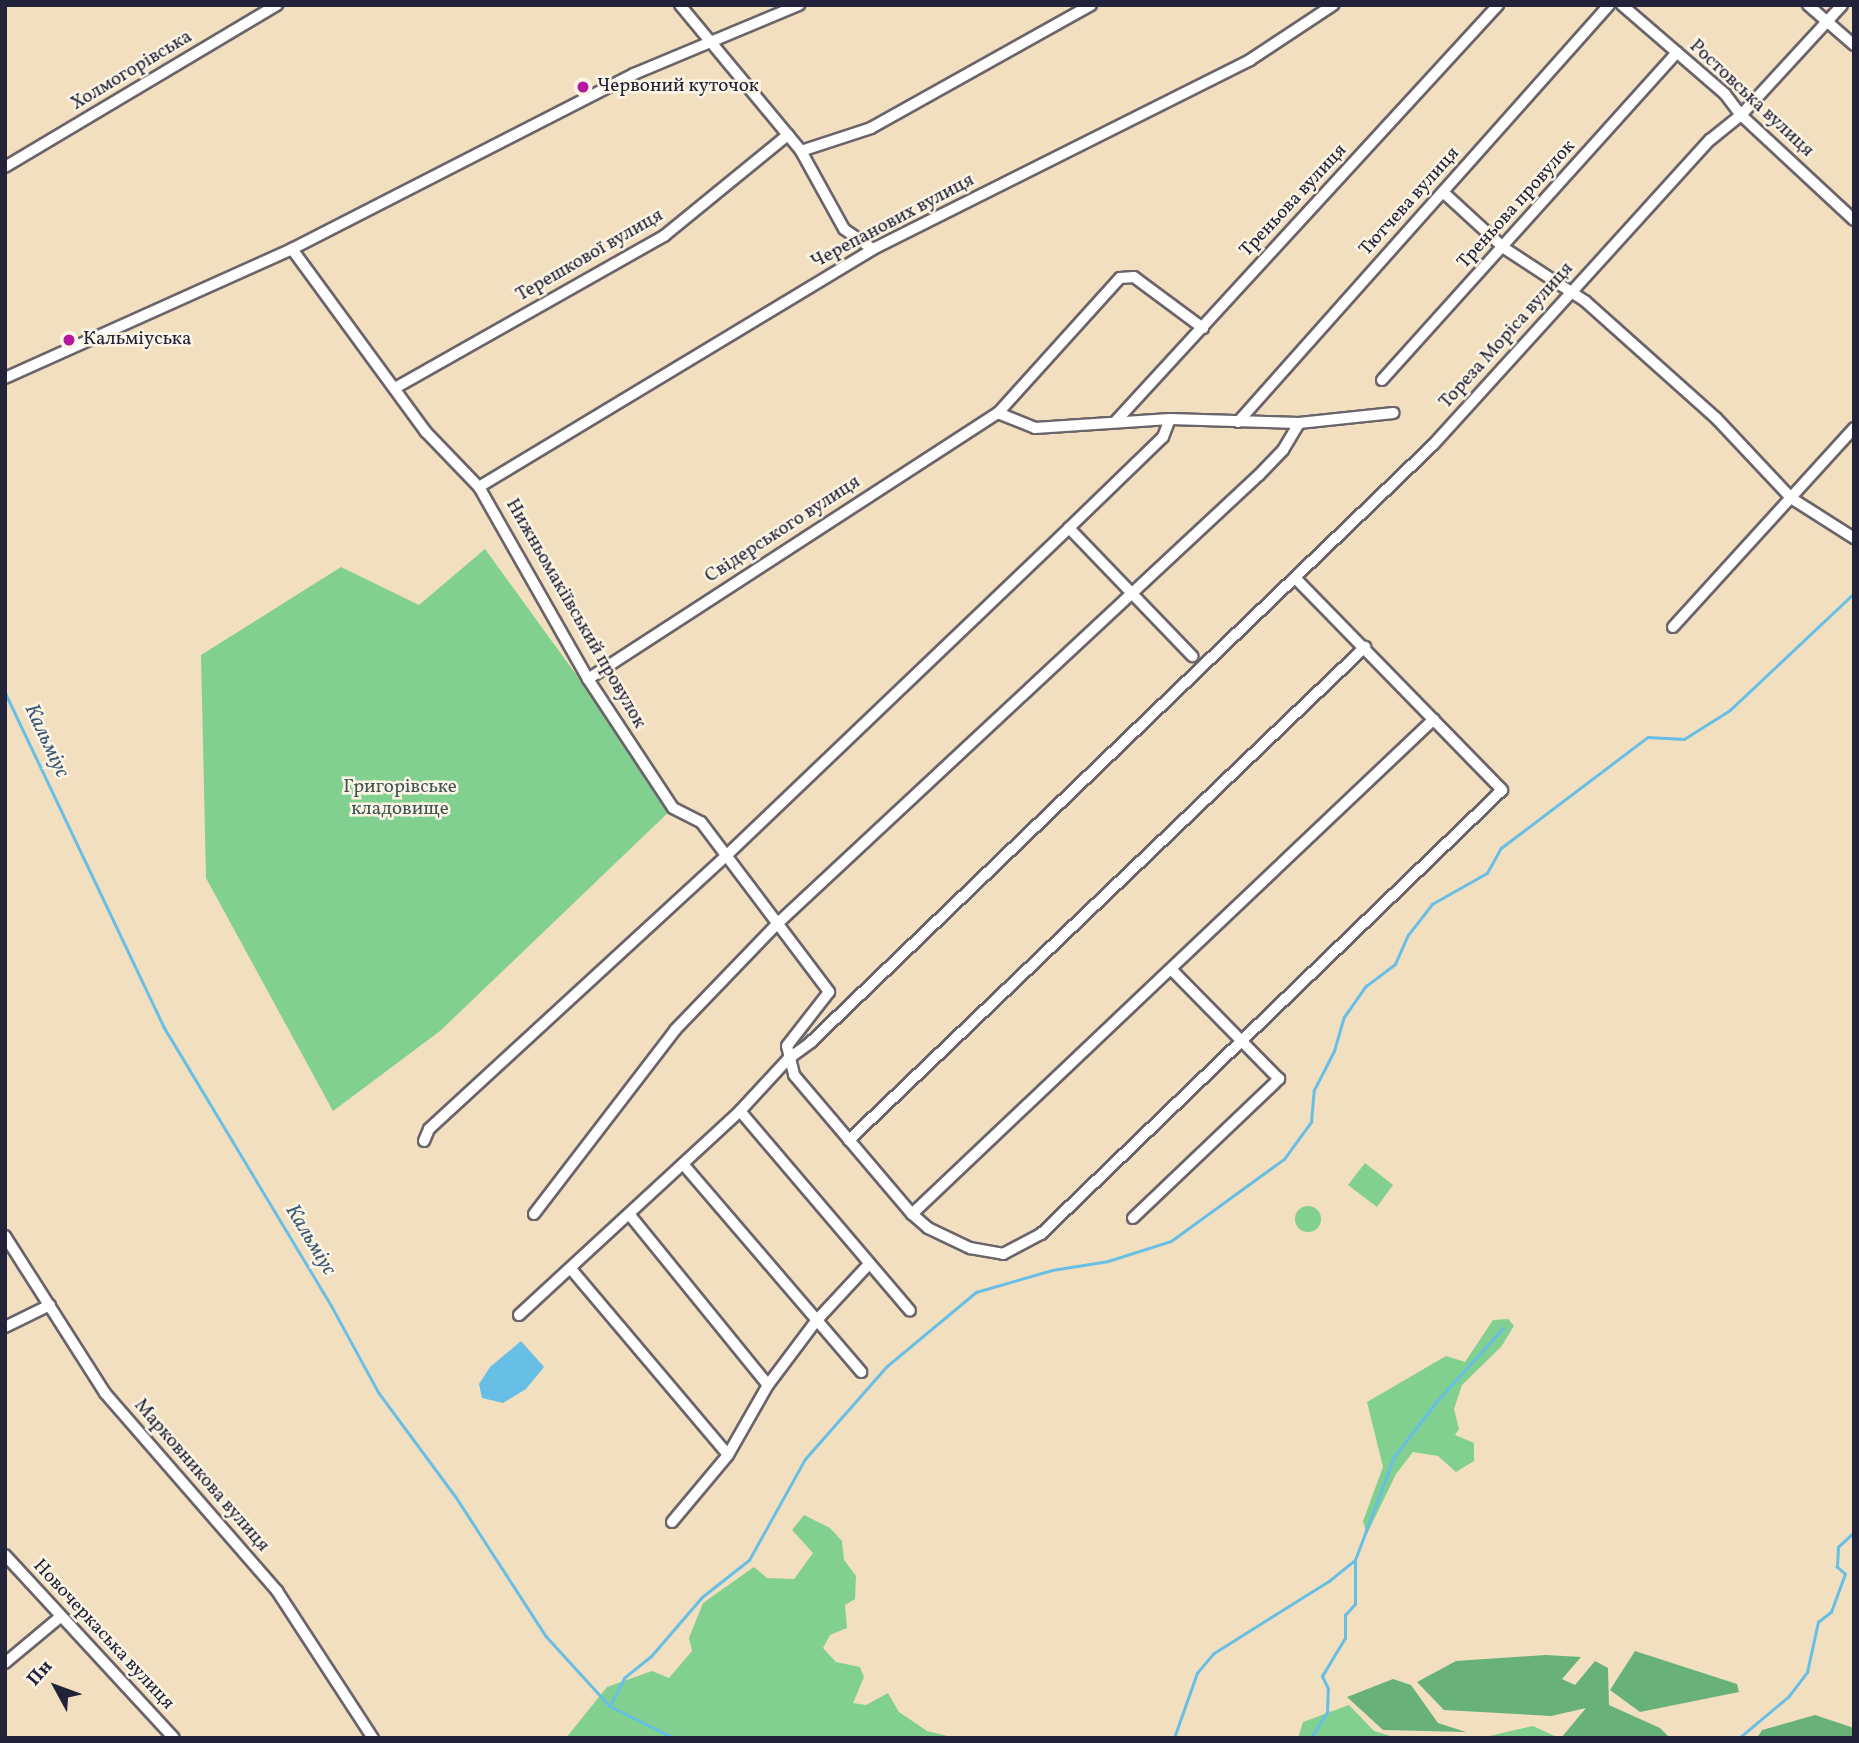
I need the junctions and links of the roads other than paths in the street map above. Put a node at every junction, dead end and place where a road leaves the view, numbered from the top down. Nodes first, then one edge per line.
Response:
1 (277, 5) edge
2 (680, 5) edge
3 (799, 5) edge
4 (1091, 5) edge
5 (1333, 5) edge
6 (1497, 5) edge
7 (1609, 5) edge
8 (1622, 5) edge
9 (1808, 5) edge
10 (1842, 5) edge
11 (1826, 22) junction
12 (710, 42) junction
13 (1854, 45) edge
14 (1677, 52) junction
15 (1741, 115) junction
16 (788, 135) junction
17 (801, 151) junction
18 (5, 167) edge
19 (1443, 192) junction
20 (1854, 220) edge
21 (1504, 248) junction
22 (292, 249) junction
23 (873, 249) junction
24 (1570, 292) junction
25 (1203, 328) junction
26 (5, 378) edge
27 (1382, 380) dead end
28 (397, 387) junction
29 (998, 412) junction
30 (1392, 413) dead end
31 (1170, 419) junction
32 (1116, 421) junction
33 (1238, 422) junction
34 (1299, 423) junction
35 (1854, 428) edge
36 (479, 487) junction
37 (1791, 498) junction
38 (1069, 527) junction
39 (1854, 538) edge
40 (1295, 578) junction
41 (1133, 594) junction
42 (1673, 627) dead end
43 (1365, 647) junction
44 (1192, 656) dead end
45 (588, 680) junction
46 (1434, 719) junction
47 (727, 855) junction
48 (778, 923) junction
49 (1172, 970) junction
50 (1244, 1040) junction
51 (788, 1059) junction
52 (740, 1111) junction
53 (849, 1140) junction
54 (424, 1142) dead end
55 (683, 1164) junction
56 (534, 1214) dead end
57 (629, 1214) junction
58 (912, 1214) junction
59 (1133, 1218) dead end
60 (5, 1236) edge
61 (868, 1265) junction
62 (571, 1269) junction
63 (50, 1305) junction
64 (910, 1311) dead end
65 (519, 1315) dead end
66 (816, 1321) junction
67 (5, 1327) edge
68 (861, 1372) dead end
69 (768, 1385) junction
70 (727, 1455) junction
71 (672, 1522) dead end
72 (5, 1555) edge
73 (60, 1616) junction
74 (5, 1663) edge
75 (174, 1738) edge
76 (373, 1738) edge

1 - 18 street, Холмогорівська
2 - 12 street
3 - 12 street
4 - 17 street
5 - 23 street, Черепанових вулиця
6 - 25 street, Треньова вулиця
7 - 19 street, Тютчева вулиця
8 - 14 street, Ростовська вулиця
9 - 11 street
10 - 11 street, Тореза Моріса вулиця
11 - 13 street
11 - 15 street, Тореза Моріса вулиця
12 - 16 street
12 - 22 street
14 - 15 street, Ростовська вулиця
14 - 21 street, Треньова провулок
15 - 20 street, Ростовська вулиця
15 - 24 street, Тореза Моріса вулиця
16 - 17 street
16 - 28 street, Терешкової вулиця
17 - 23 street
19 - 21 street
19 - 33 street, Тютчева вулиця
21 - 24 street
21 - 27 street, Треньова провулок
22 - 26 street
22 - 28 street, Нижньомакіївський провулок
23 - 36 street, Черепанових вулиця
24 - 37 street
24 - 40 street, Тореза Моріса вулиця
25 - 29 street, Свiдерського вулиця
25 - 32 street, Треньова вулиця
28 - 36 street, Нижньомакіївський провулок
29 - 32 street
29 - 45 street, Свiдерського вулиця
30 - 34 street
31 - 32 street
31 - 33 street
31 - 38 street
33 - 34 street
34 - 41 street
35 - 37 street
36 - 45 street, Нижньомакіївський провулок
37 - 39 street
37 - 42 street
38 - 41 street
38 - 47 street
40 - 43 street
40 - 51 street, Тореза Моріса вулиця
41 - 44 street
41 - 48 street
43 - 46 street
43 - 53 street
45 - 47 street, Нижньомакіївський провулок
46 - 49 street
46 - 50 street
47 - 48 street, Нижньомакіївський провулок
47 - 54 street
48 - 51 street, Нижньомакіївський провулок
48 - 56 street
49 - 50 street
49 - 58 street
50 - 58 street
50 - 59 street
51 - 52 street
51 - 53 street
52 - 55 street
52 - 61 street
53 - 58 street
55 - 57 street
55 - 66 street
57 - 62 street
57 - 69 street
60 - 63 street, Марковникова вулиця
61 - 64 street
61 - 66 street
62 - 65 street
62 - 70 street
63 - 67 street
63 - 76 street, Марковникова вулиця
66 - 68 street
66 - 69 street
69 - 70 street
70 - 71 street
72 - 73 street, Новочеркаська вулиця
73 - 74 street
73 - 75 street, Новочеркаська вулиця

